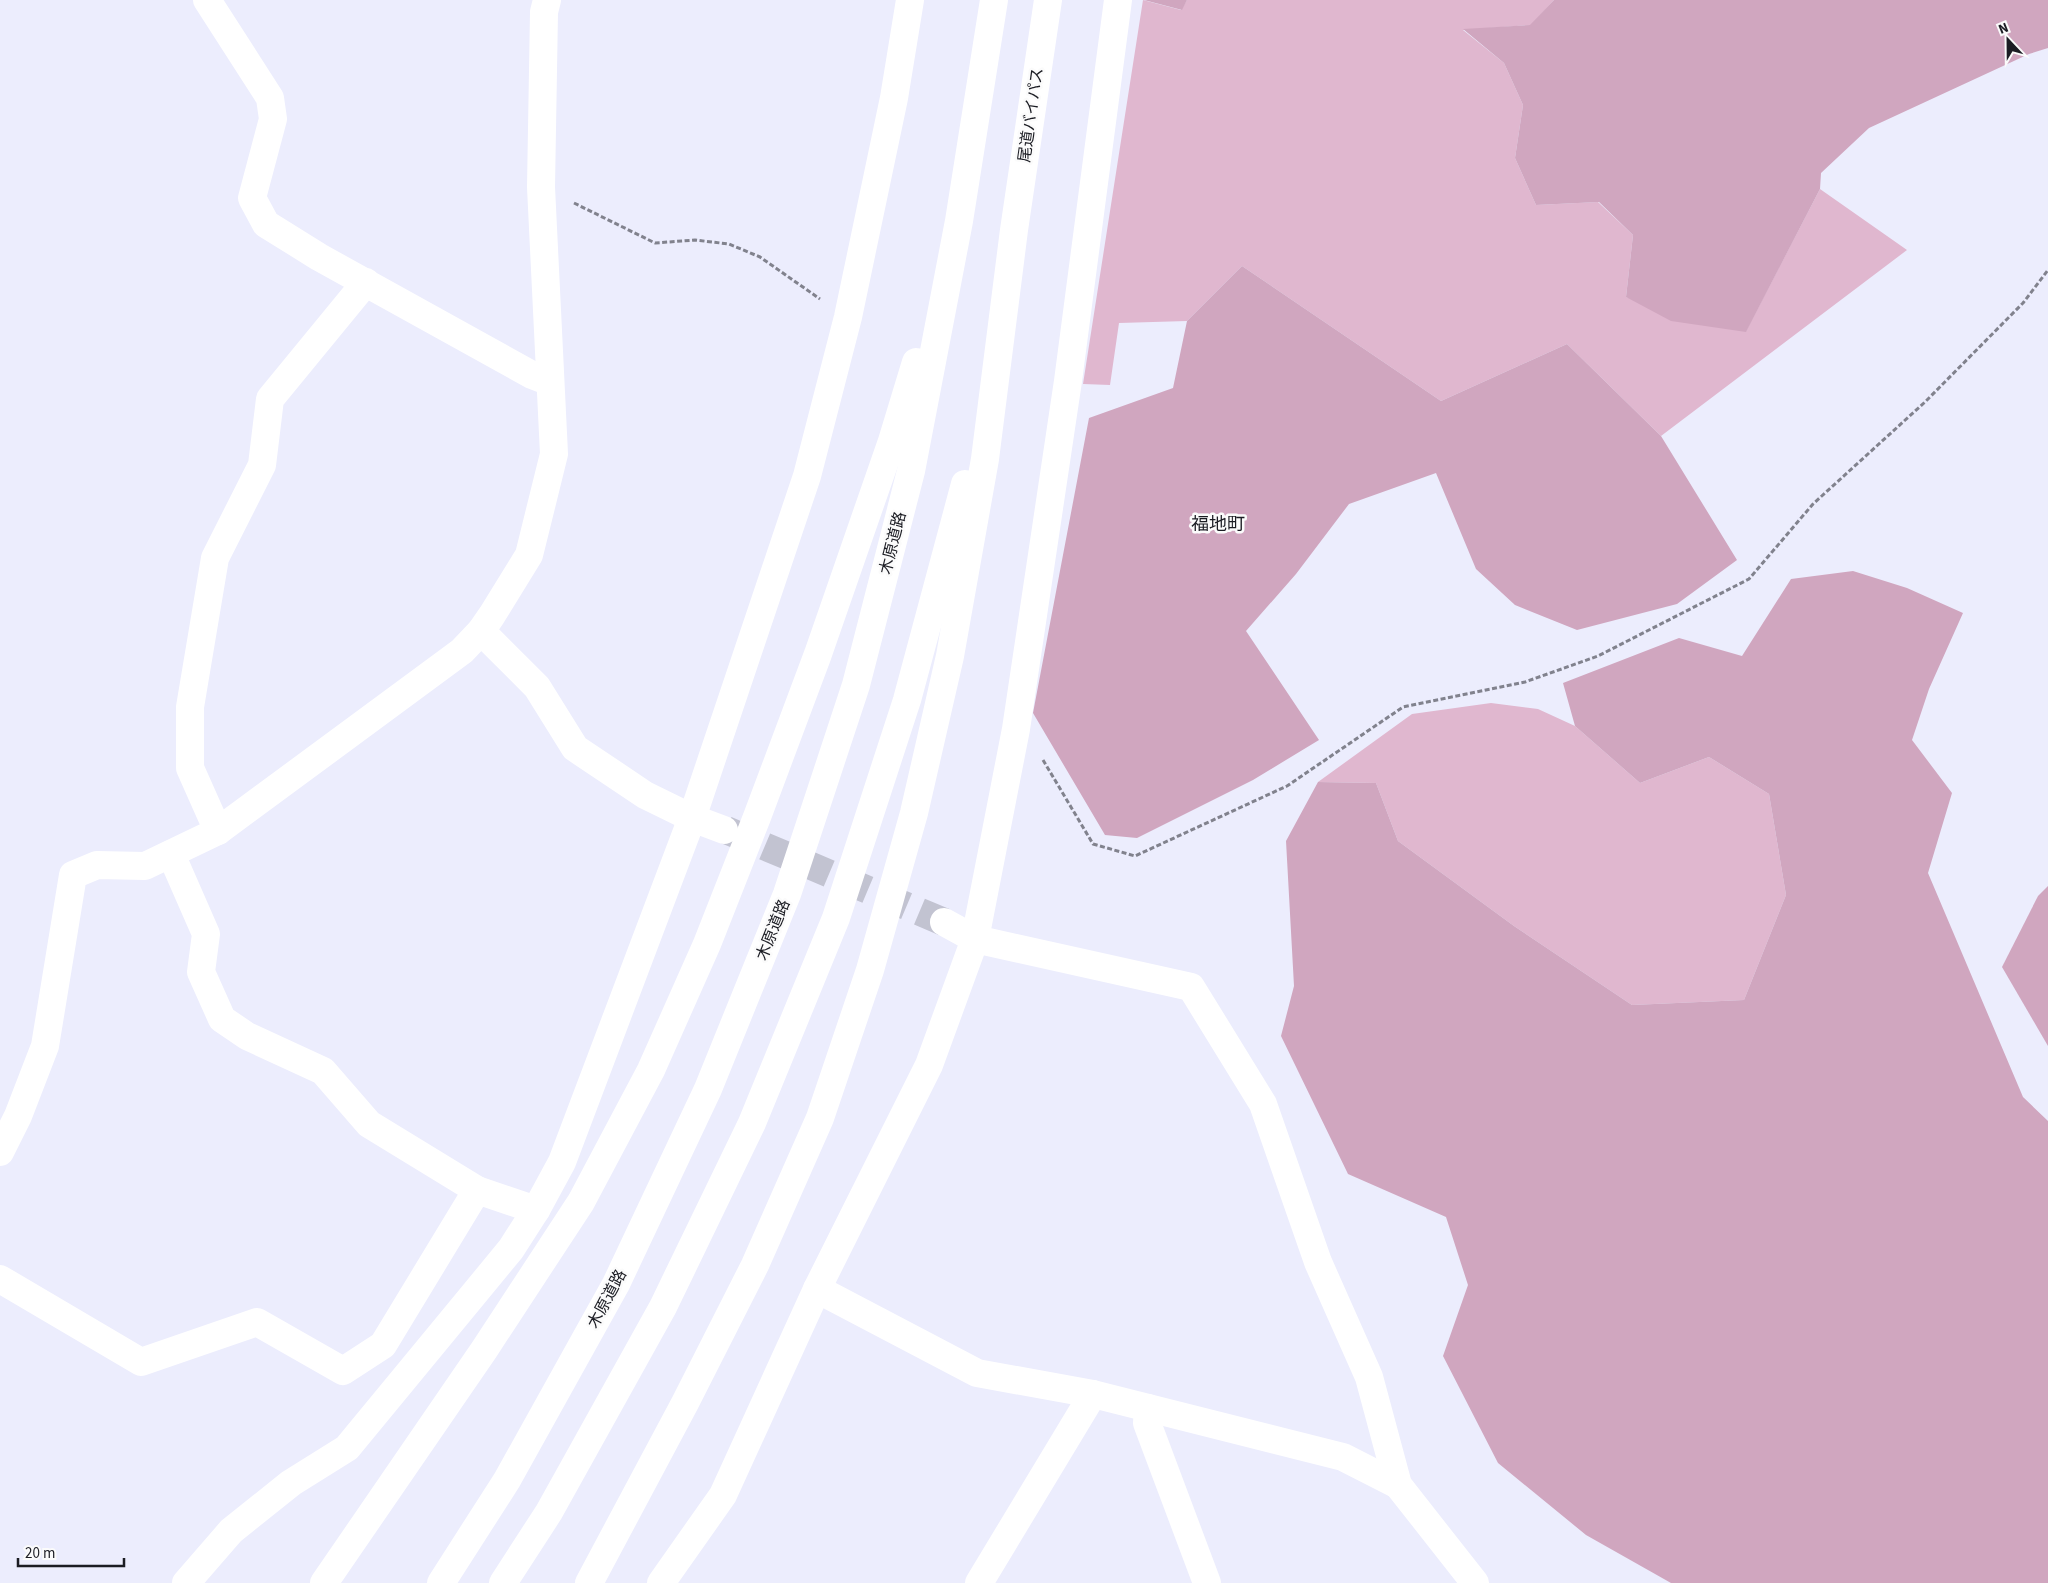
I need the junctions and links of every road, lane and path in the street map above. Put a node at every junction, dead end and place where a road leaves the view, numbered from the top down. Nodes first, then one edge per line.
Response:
1 (207, 0) edge
2 (547, 0) edge
3 (910, 0) edge
4 (994, 0) edge
5 (1048, 0) edge
6 (1118, 0) edge
7 (541, 187) junction
8 (959, 221) junction
9 (1014, 230) junction
10 (2048, 270) edge
11 (366, 282) junction
12 (848, 317) junction
13 (550, 382) junction
14 (481, 631) junction
15 (1016, 729) junction
16 (692, 818) junction
17 (724, 830) tunnel mouth
18 (218, 831) junction
19 (171, 854) junction
20 (944, 922) tunnel mouth
21 (975, 940) junction
22 (0, 1152) edge
23 (477, 1190) junction
24 (536, 1210) junction
25 (0, 1279) edge
26 (817, 1290) junction
27 (1093, 1394) junction
28 (1148, 1408) junction
29 (1398, 1485) junction
30 (186, 1583) edge
31 (324, 1583) edge
32 (441, 1583) edge
33 (503, 1583) edge
34 (589, 1583) edge
35 (661, 1583) edge
36 (979, 1583) edge
37 (1207, 1583) edge
38 (1475, 1583) edge

1 - 11 main road
2 - 7 main road
3 - 12 main road
4 - 8 main road
5 - 9 main road, 尾道バイパス
6 - 15 main road
7 - 12 path
7 - 13 main road
8 - 31 main road
8 - 32 main road, 木原道路
9 - 33 main road
9 - 34 main road
10 - 15 path
11 - 13 main road
11 - 18 main road
12 - 16 main road
13 - 14 main road
14 - 16 main road
14 - 18 main road
15 - 21 main road
16 - 17 main road
16 - 24 main road
18 - 19 main road
19 - 22 main road
19 - 23 main road
20 - 21 main road
21 - 26 main road
21 - 29 main road
23 - 24 main road
23 - 25 main road
24 - 30 main road
26 - 27 main road
26 - 35 main road
27 - 28 main road
27 - 36 main road
28 - 29 main road
28 - 37 main road
29 - 38 main road

